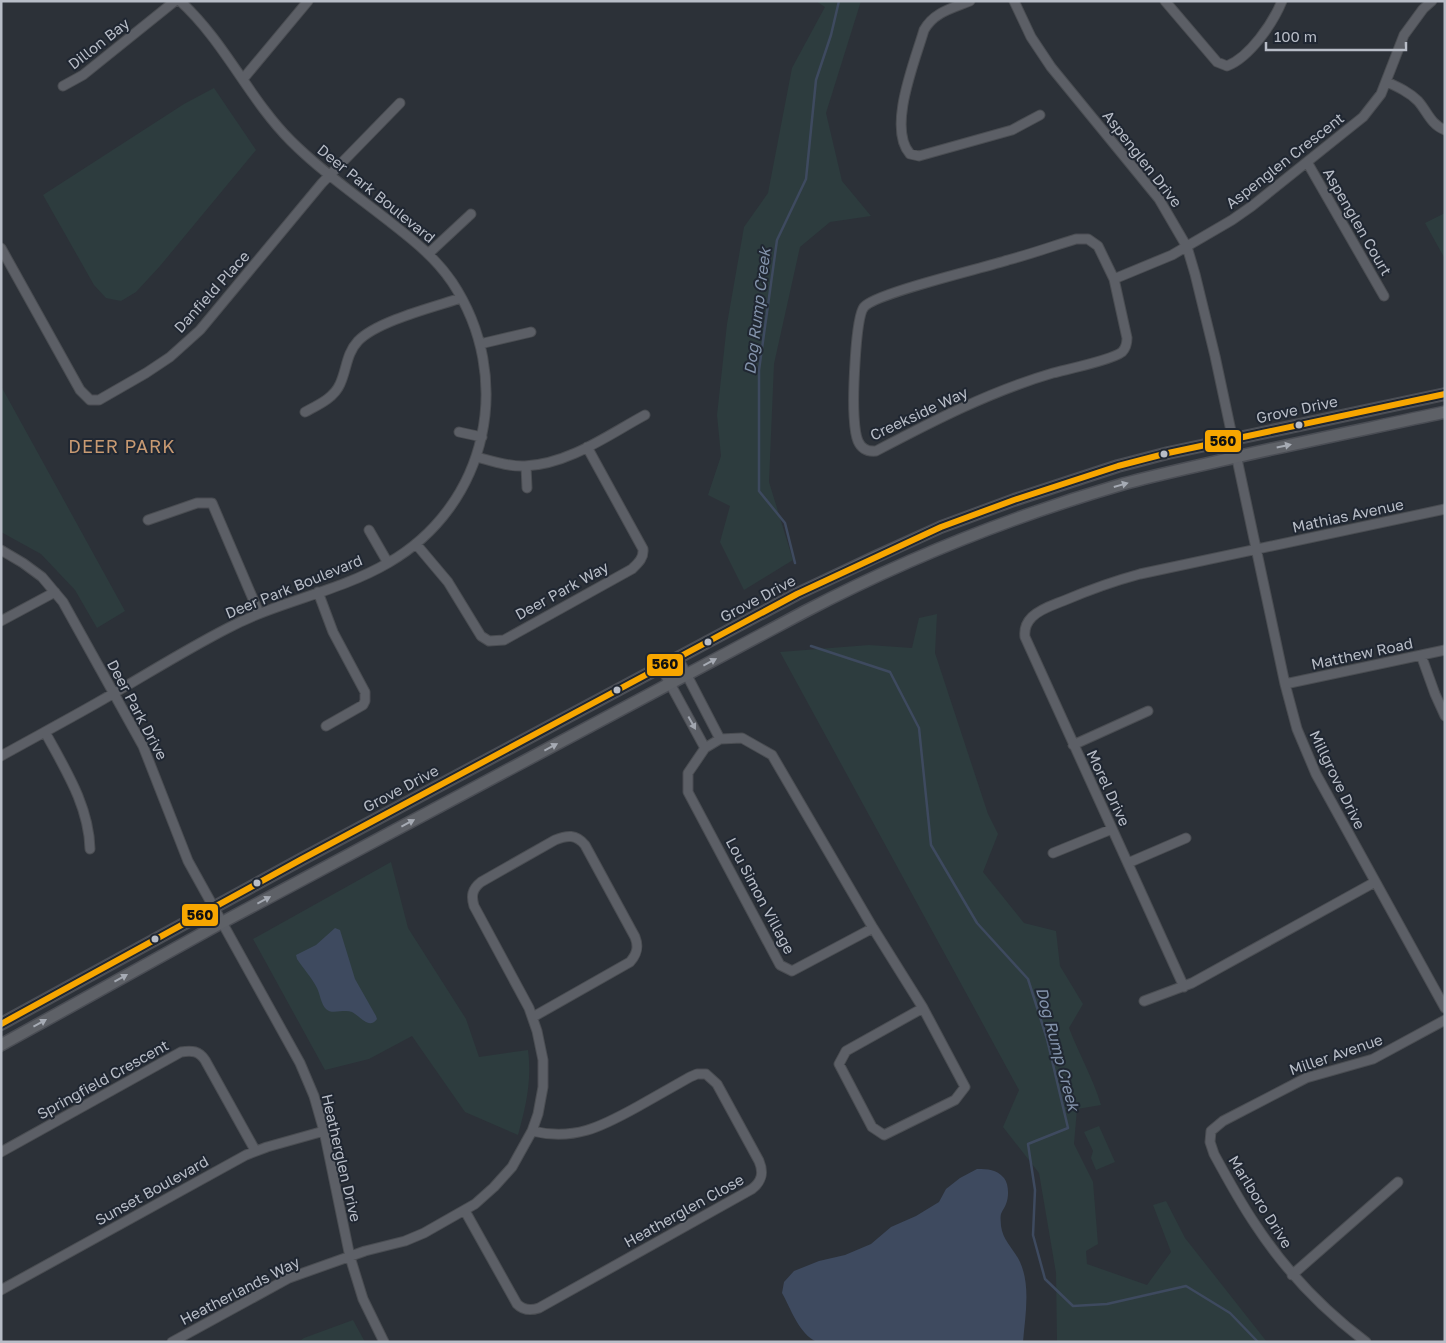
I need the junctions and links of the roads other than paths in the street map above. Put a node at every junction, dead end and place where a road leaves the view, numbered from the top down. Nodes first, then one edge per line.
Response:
1 (174, 1) edge
2 (180, 1) edge
3 (308, 1) edge
4 (970, 1) edge
5 (1014, 1) edge
6 (1165, 1) edge
7 (1282, 1) edge
8 (1432, 1) edge
9 (243, 79) junction
10 (1387, 82) junction
11 (63, 86) dead end
12 (400, 103) dead end
13 (1040, 116) dead end
14 (1445, 130) edge
15 (1307, 162) junction
16 (330, 175) junction
17 (471, 214) dead end
18 (1187, 247) junction
19 (1, 248) edge
20 (428, 254) junction
21 (1114, 279) junction
22 (1384, 296) dead end
23 (461, 298) junction
24 (531, 332) dead end
25 (480, 344) junction
26 (1445, 394) edge
27 (305, 412) dead end
28 (1445, 412) edge
29 (645, 415) dead end
30 (459, 432) dead end
31 (482, 437) junction
32 (1233, 439) junction
33 (587, 447) junction
34 (477, 456) junction
35 (1236, 457) junction
36 (526, 466) junction
37 (527, 488) dead end
38 (1445, 509) edge
39 (148, 520) dead end
40 (369, 530) dead end
41 (416, 544) junction
42 (1256, 549) junction
43 (1, 550) edge
44 (388, 563) junction
45 (56, 592) junction
46 (318, 592) junction
47 (260, 613) junction
48 (1, 621) edge
49 (1445, 650) edge
50 (1421, 656) junction
51 (678, 658) junction
52 (661, 667) junction
53 (687, 675) junction
54 (670, 684) junction
55 (1285, 684) junction
56 (114, 693) junction
57 (1148, 712) dead end
58 (1445, 716) edge
59 (326, 726) dead end
60 (46, 732) junction
61 (720, 739) junction
62 (1073, 745) junction
63 (705, 748) junction
64 (1, 756) edge
65 (1112, 829) junction
66 (1186, 838) dead end
67 (90, 849) dead end
68 (1053, 852) dead end
69 (1128, 863) junction
70 (1375, 882) junction
71 (213, 908) junction
72 (221, 923) junction
73 (873, 928) junction
74 (1184, 987) junction
75 (1144, 1001) dead end
76 (923, 1008) junction
77 (1445, 1008) edge
78 (533, 1017) junction
79 (1445, 1020) edge
80 (1, 1024) edge
81 (1, 1045) edge
82 (324, 1131) junction
83 (532, 1131) junction
84 (1211, 1131) joint
85 (255, 1150) junction
86 (1, 1152) edge
87 (1398, 1182) dead end
88 (465, 1211) junction
89 (350, 1257) junction
90 (1292, 1274) junction
91 (1, 1290) edge
92 (172, 1342) edge
93 (384, 1342) edge
94 (1366, 1342) edge

1 - 11 street, Dillon Bay
2 - 9 street, Deer Park Boulevard
3 - 9 street
4 - 13 street
5 - 18 street, Aspenglen Drive
6 - 7 street
8 - 10 street, Aspenglen Crescent
9 - 16 street, Deer Park Boulevard
10 - 14 street
10 - 15 street, Aspenglen Crescent
12 - 16 street, Danfield Place
15 - 18 street, Aspenglen Crescent
15 - 22 street, Aspenglen Court
16 - 19 street, Danfield Place
16 - 20 street, Deer Park Boulevard
17 - 20 street
18 - 21 street
18 - 32 street, Aspenglen Drive
20 - 23 street, Deer Park Boulevard
21 - 21 street, Creekside Way
23 - 25 street, Deer Park Boulevard
23 - 27 street
24 - 25 street
25 - 31 street, Deer Park Boulevard
26 - 32 main road, Grove Drive
35 -> 28 main road
29 - 33 street
30 - 31 street
31 - 34 street, Deer Park Boulevard
32 - 35 street, Aspenglen Drive
32 - 51 main road, Grove Drive
33 - 36 street
33 - 41 street, Deer Park Way
34 - 36 street
34 - 41 street, Deer Park Boulevard
35 - 42 street, Millgrove Drive
53 -> 35 main road
36 - 37 street
38 - 42 street, Mathias Avenue
39 - 47 street
40 - 44 street, Deer Park Boulevard
41 - 44 street, Deer Park Boulevard
42 - 55 street, Millgrove Drive
42 - 62 street, Morel Drive
43 - 45 street, Deer Park Drive
44 - 46 street, Deer Park Boulevard
45 - 48 street
45 - 56 street, Deer Park Drive
46 - 47 street, Deer Park Boulevard
46 - 59 street
47 - 56 street, Deer Park Boulevard
49 - 50 street, Matthew Road
50 - 55 street, Matthew Road
50 - 58 street
51 - 52 main road, Grove Drive
51 - 53 street
52 - 54 street
52 - 71 main road, Grove Drive
53 - 54 main road
53 - 61 street
54 -> 63 street
72 -> 54 main road
55 - 70 street, Millgrove Drive
56 - 60 street, Deer Park Boulevard
56 - 71 street, Deer Park Drive
57 - 62 street
60 - 64 street, Deer Park Boulevard
60 - 67 street
61 - 63 street, Lou Simon Village
61 - 73 street
62 - 65 street, Morel Drive
63 - 73 street, Lou Simon Village
65 - 68 street
65 - 69 street, Morel Drive
66 - 69 street
69 - 74 street, Morel Drive
70 - 74 street
70 - 77 street, Millgrove Drive
71 - 72 street, Heatherglen Drive
71 - 80 main road, Grove Drive
81 -> 72 main road
72 - 82 street, Heatherglen Drive
73 - 76 street
74 - 75 street
76 - 76 street
78 - 78 street, Heatherlands Way
78 - 83 street, Heatherlands Way
79 - 84 street, Miller Avenue
82 - 85 street, Sunset Boulevard
82 - 89 street, Heatherglen Drive
83 - 88 street, Heatherlands Way
83 - 88 street, Heatherglen Close
84 - 90 street, Marlboro Drive
85 - 86 street, Springfield Crescent
85 - 91 street, Sunset Boulevard
87 - 90 street
88 - 89 street, Heatherlands Way
89 - 92 street, Heatherlands Way
89 - 93 street, Heatherglen Drive
90 - 94 street, Marlboro Drive

